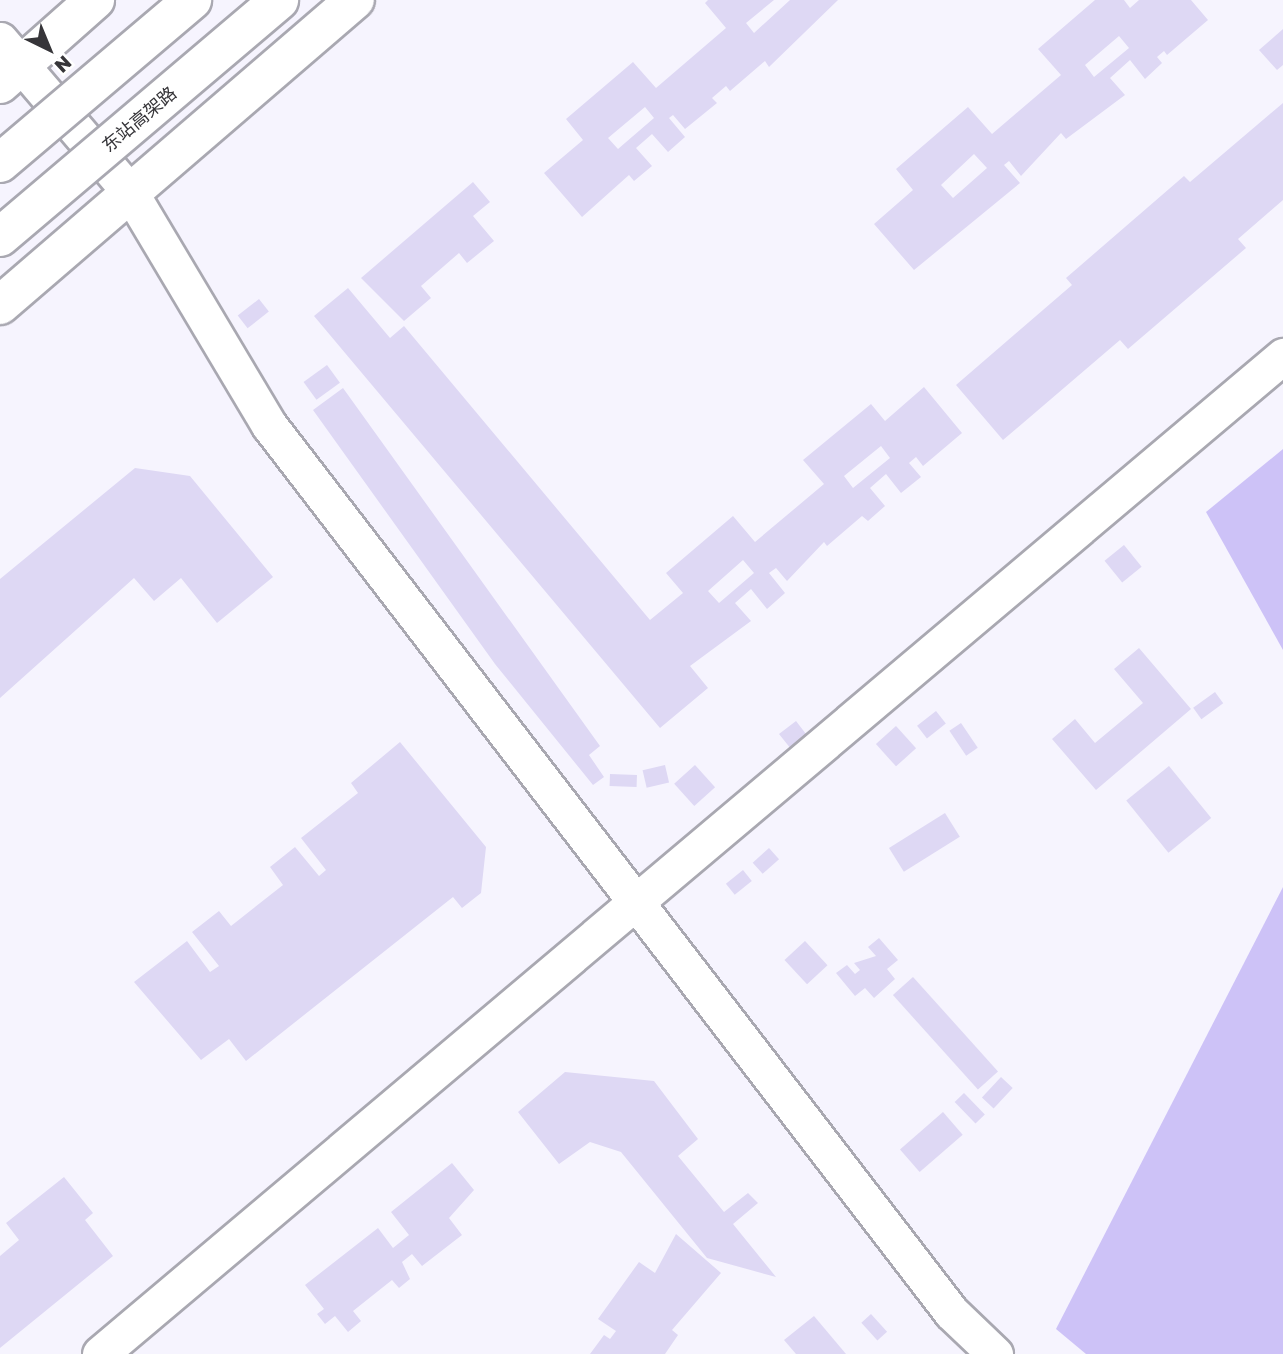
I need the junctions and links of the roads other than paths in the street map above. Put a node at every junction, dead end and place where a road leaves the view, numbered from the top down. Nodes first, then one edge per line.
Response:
1 (95, 0) edge
2 (192, 0) edge
3 (279, 0) edge
4 (355, 0) edge
5 (7, 63) edge
6 (0, 163) edge
7 (130, 192) junction
8 (0, 237) edge
9 (0, 305) edge
10 (1283, 356) edge
11 (639, 900) junction
12 (100, 1354) edge
13 (995, 1354) edge

1 - 5 main road
2 - 6 main road, bridge
3 - 8 main road, 东站高架路, bridge
4 - 7 main road
5 - 7 street
7 - 9 main road
7 - 11 street
10 - 11 street
11 - 12 street
11 - 13 street

